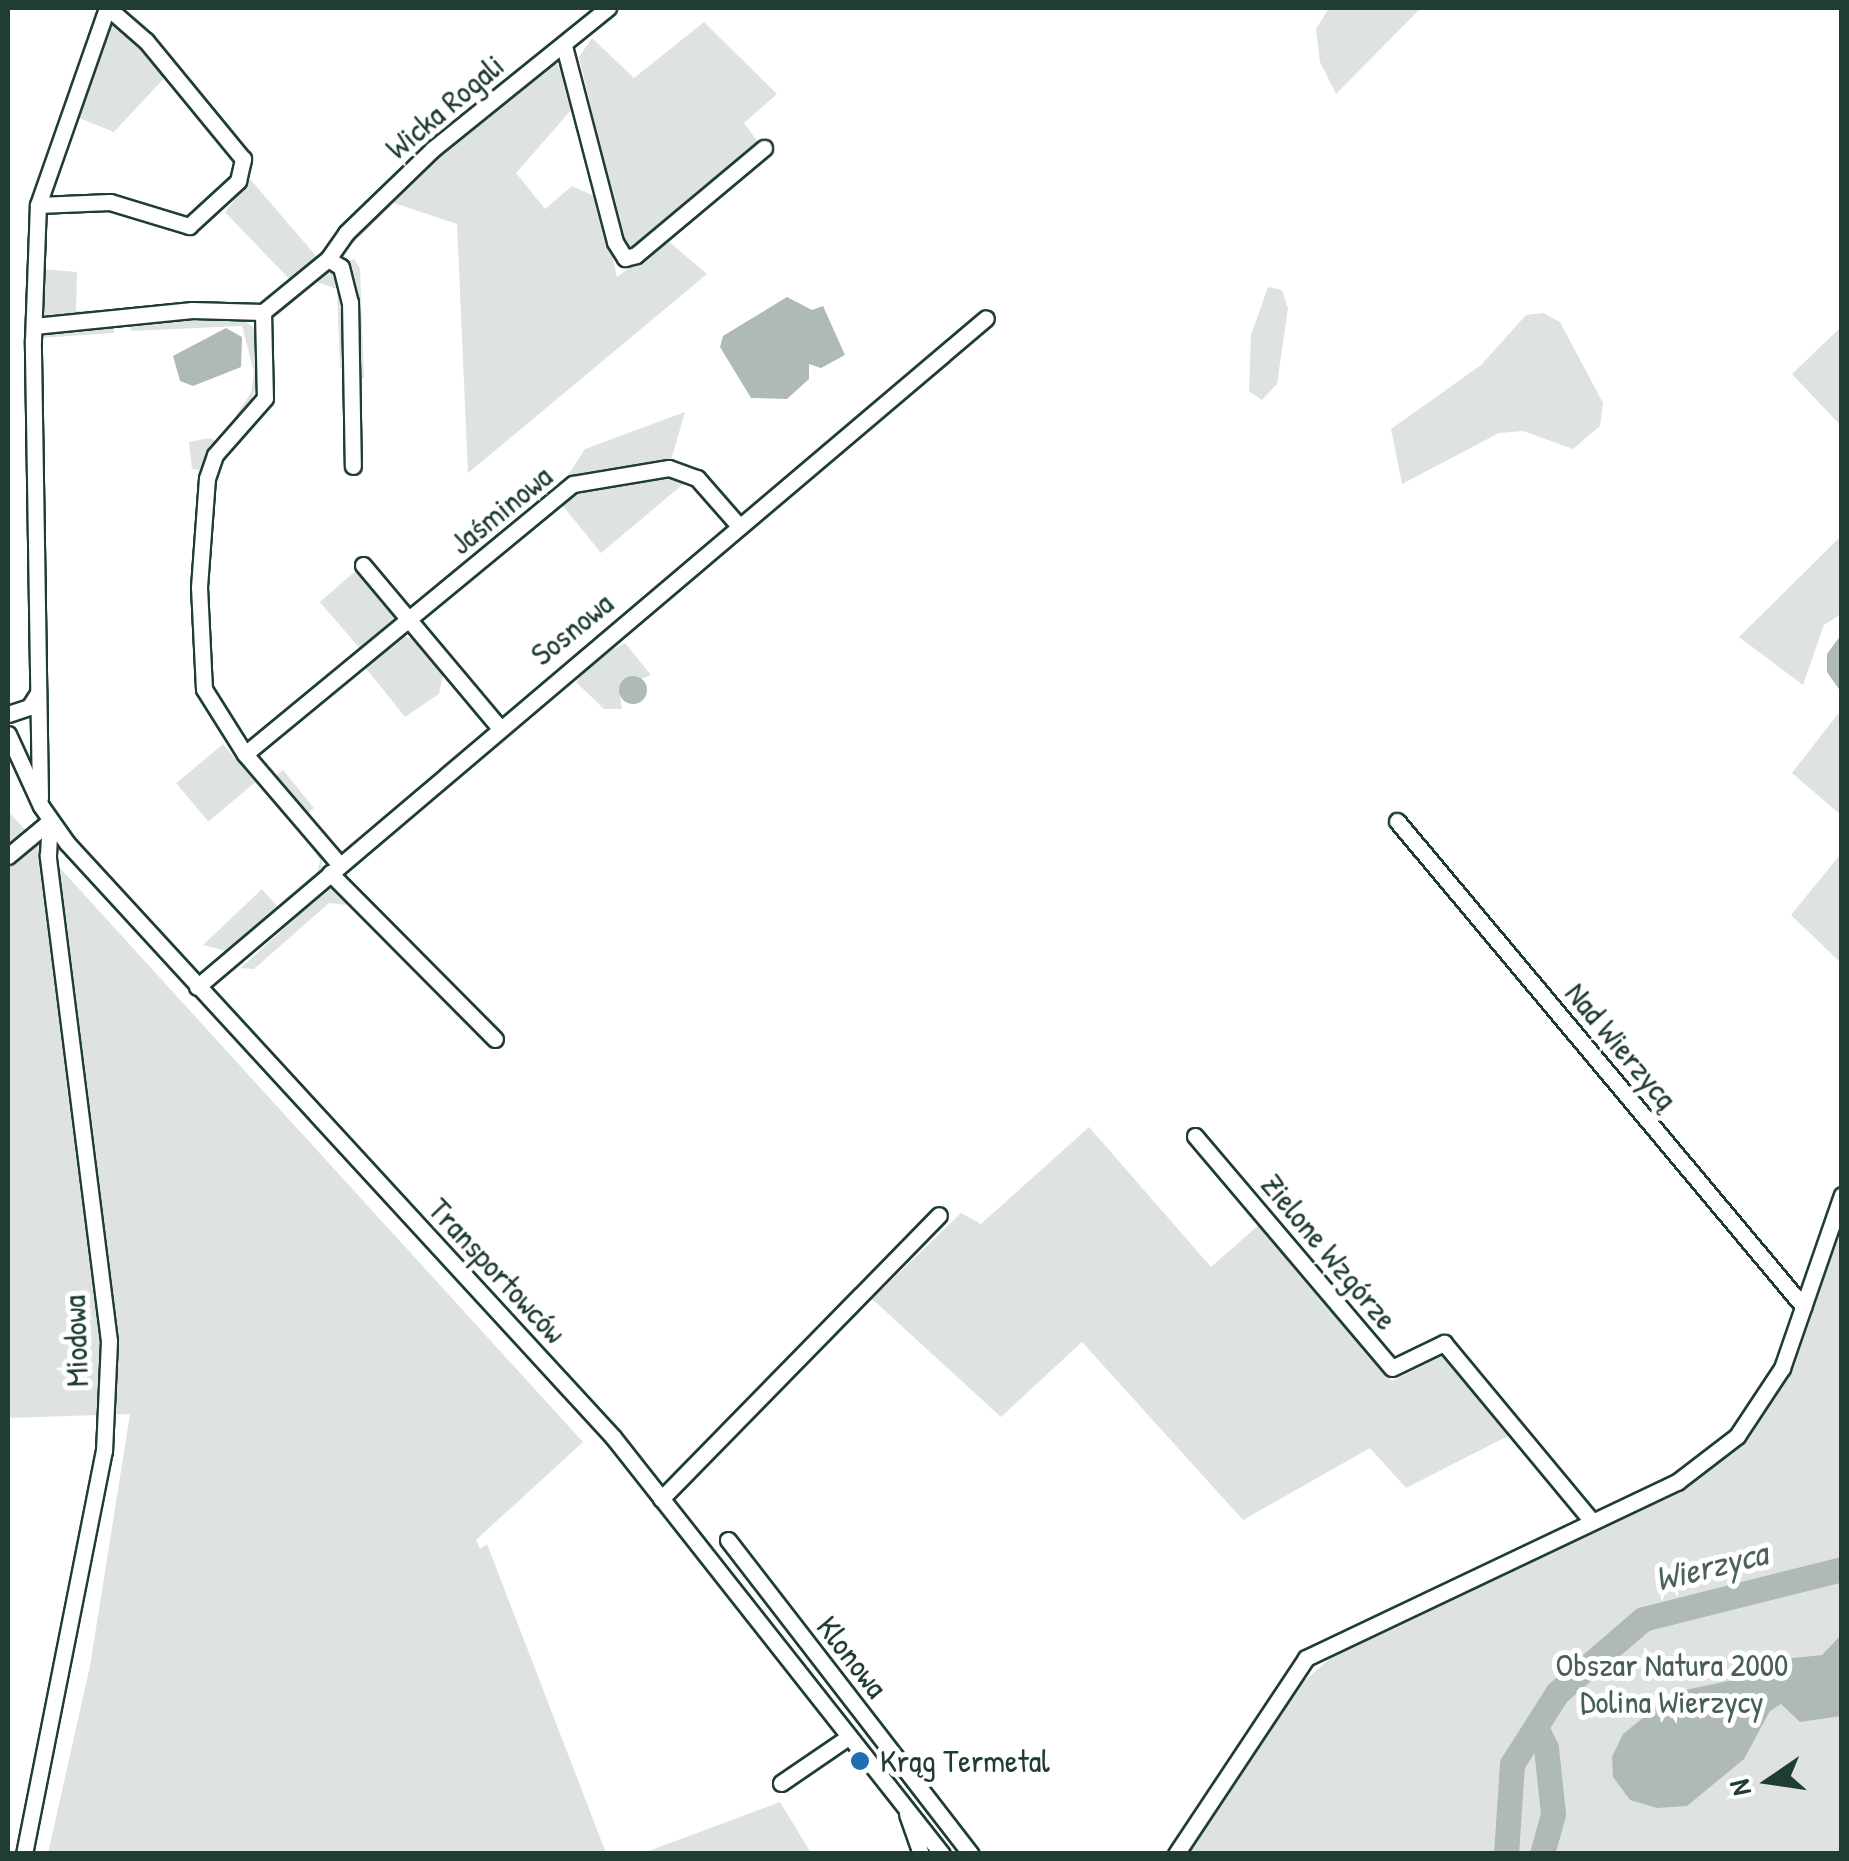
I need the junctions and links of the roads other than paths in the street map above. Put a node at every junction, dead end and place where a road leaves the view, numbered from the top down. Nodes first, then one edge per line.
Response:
1 (107, 8) edge
2 (608, 8) edge
3 (564, 46) junction
4 (764, 148) dead end
5 (38, 204) junction
6 (328, 258) junction
7 (263, 312) junction
8 (986, 318) dead end
9 (34, 326) junction
10 (353, 466) dead end
11 (739, 526) junction
12 (363, 565) dead end
13 (410, 622) junction
14 (38, 693) junction
15 (8, 714) edge
16 (498, 726) junction
17 (8, 734) edge
18 (245, 754) junction
19 (41, 806) junction
20 (1397, 821) dead end
21 (50, 822) junction
22 (8, 856) edge
23 (334, 868) junction
24 (197, 987) junction
25 (495, 1039) dead end
26 (1195, 1136) dead end
27 (1842, 1195) edge
28 (940, 1215) dead end
29 (1803, 1306) junction
30 (662, 1499) junction
31 (1590, 1519) junction
32 (728, 1540) dead end
33 (860, 1713) junction
34 (843, 1733) junction
35 (781, 1783) dead end
36 (906, 1810) junction
37 (24, 1854) edge
38 (922, 1854) edge
39 (942, 1854) edge
40 (971, 1854) edge
41 (1176, 1854) edge

1 - 5 street
1 - 5 street
2 - 3 street, Wicka Rogali
3 - 4 street
3 - 6 street, Wicka Rogali
5 - 9 street
6 - 7 street, Wicka Rogali
6 - 10 street
7 - 9 street
7 - 18 street
8 - 11 street, Sosnowa
9 - 14 street
11 - 13 street, Jaśminowa
11 - 16 street, Sosnowa
12 - 13 street
13 - 16 street
13 - 18 street, Jaśminowa
14 - 15 street
14 - 19 street
16 - 23 street, Sosnowa
17 - 19 street, Transportowców
18 - 23 street
19 - 21 street, Transportowców
20 - 29 street, Nad Wierzycą
21 - 22 street
21 - 24 street, Transportowców
21 - 37 street, Miodowa
23 - 24 street, Sosnowa
23 - 25 street
24 - 30 street, Transportowców
26 - 31 street, Zielone Wzgórze
27 - 29 street
28 - 30 street
29 - 31 street
30 - 34 street, Transportowców
31 - 41 street
32 - 33 street, Klonowa
33 - 34 street
33 - 40 street, Klonowa
34 - 35 street
34 - 36 street, Transportowców
36 - 38 street
36 - 39 street, Transportowców

